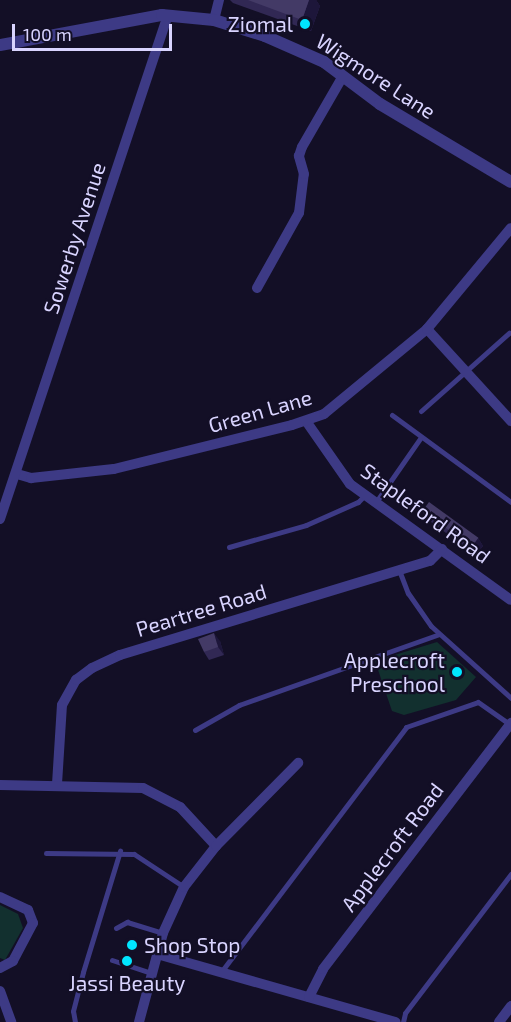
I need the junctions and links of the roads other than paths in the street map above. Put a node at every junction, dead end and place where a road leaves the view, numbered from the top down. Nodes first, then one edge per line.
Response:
1 (219, 0) edge
2 (168, 15) junction
3 (214, 21) junction
4 (0, 45) edge
5 (343, 76) junction
6 (511, 182) edge
7 (511, 228) edge
8 (257, 288) dead end
9 (427, 329) junction
10 (509, 333) dead end
11 (466, 371) junction
12 (421, 411) dead end
13 (392, 415) dead end
14 (306, 421) junction
15 (511, 421) edge
16 (421, 437) junction
17 (17, 474) junction
18 (366, 494) junction
19 (376, 502) junction
20 (511, 502) edge
21 (0, 517) edge
22 (229, 547) dead end
23 (442, 549) junction
24 (399, 570) junction
25 (511, 600) edge
26 (440, 634) junction
27 (511, 698) edge
28 (511, 723) edge
29 (195, 730) dead end
30 (298, 763) dead end
31 (0, 784) edge
32 (57, 784) junction
33 (216, 846) junction
34 (120, 851) junction
35 (46, 853) dead end
36 (511, 874) edge
37 (184, 887) junction
38 (0, 897) edge
39 (116, 928) dead end
40 (163, 933) junction
41 (157, 954) junction
42 (112, 960) dead end
43 (0, 968) edge
44 (221, 972) junction
45 (151, 973) junction
46 (0, 991) edge
47 (309, 997) junction
48 (511, 1006) edge
49 (11, 1022) edge
50 (75, 1022) edge
51 (139, 1022) edge
52 (395, 1022) edge
53 (404, 1022) edge
54 (500, 1022) edge

1 - 3 street
2 - 3 street, Wigmore Lane
2 - 4 street, Wigmore Lane
2 - 17 street, Sowerby Avenue
3 - 5 street, Wigmore Lane
5 - 6 street, Wigmore Lane
5 - 8 street
7 - 9 street, Green Lane
9 - 11 street
9 - 14 street, Green Lane
10 - 11 lane
11 - 12 lane
11 - 15 street
13 - 16 lane
14 - 17 street, Green Lane
14 - 18 street, Stapleford Road
16 - 19 lane
16 - 20 lane
17 - 21 street, Sowerby Avenue
18 - 19 street, Stapleford Road
18 - 22 lane
19 - 23 street, Stapleford Road
23 - 24 street, Peartree Road
23 - 25 street, Stapleford Road
24 - 26 lane
24 - 32 street, Peartree Road
26 - 27 lane
26 - 29 lane
28 - 44 lane
28 - 47 street, Applecroft Road
30 - 33 street
31 - 32 street
32 - 33 street
33 - 37 street
34 - 35 lane
34 - 37 lane
34 - 50 lane
36 - 53 lane
37 - 40 street
38 - 43 street
39 - 40 lane
40 - 41 street
41 - 44 street
41 - 45 street
42 - 45 lane
44 - 47 street
45 - 51 street
46 - 49 street
47 - 52 street
48 - 54 street

